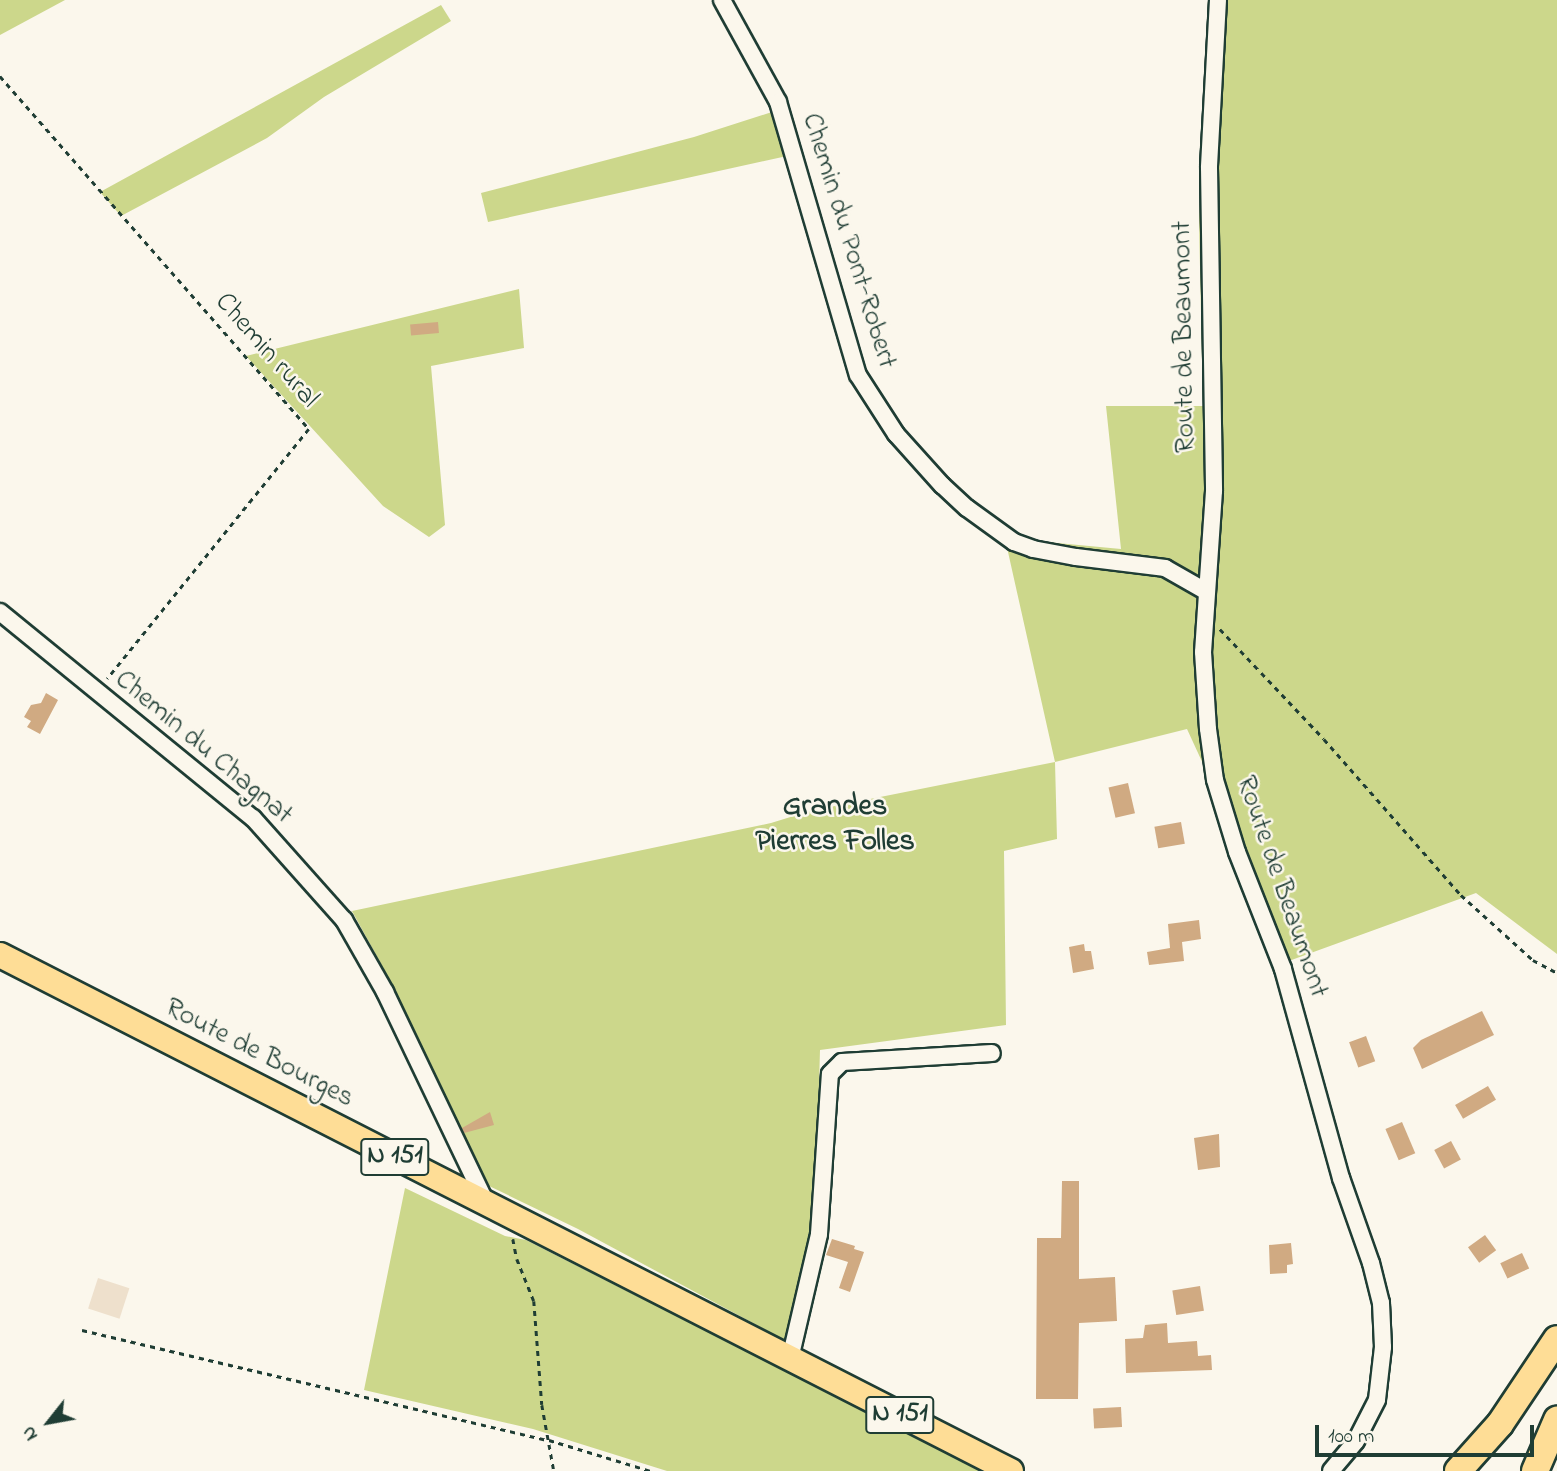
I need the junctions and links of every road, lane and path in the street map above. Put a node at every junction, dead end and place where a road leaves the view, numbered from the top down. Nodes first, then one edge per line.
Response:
1 (722, 0) edge
2 (1218, 0) edge
3 (0, 76) edge
4 (1207, 592) junction
5 (0, 612) edge
6 (1206, 614) junction
7 (97, 692) junction
8 (0, 955) edge
9 (1557, 973) edge
10 (992, 1053) dead end
11 (486, 1203) junction
12 (509, 1215) junction
13 (82, 1330) dead end
14 (1557, 1339) edge
15 (790, 1359) junction
16 (1557, 1420) edge
17 (549, 1440) junction
18 (554, 1471) edge
19 (651, 1471) edge
20 (1010, 1471) edge
21 (1331, 1471) edge
22 (1458, 1471) edge
23 (1535, 1471) edge

1 - 4 street, Chemin du Pont-Robert
2 - 4 street, Route de Beaumont
3 - 7 path, Chemin rural
4 - 6 street, Route de Beaumont
5 - 7 street, Chemin du Chagnat
6 - 9 path
6 - 21 street, Route de Beaumont
7 - 11 street, Chemin du Chagnat
8 - 11 main road, Route de Bourges / N 151
10 - 15 street
11 - 12 main road, Route de Bourges / N 151
12 - 15 main road, Route de Bourges / N 151
12 - 17 path
13 - 17 path
14 - 22 highway
15 - 20 main road, N 151
16 - 23 highway
17 - 18 path
17 - 19 path

